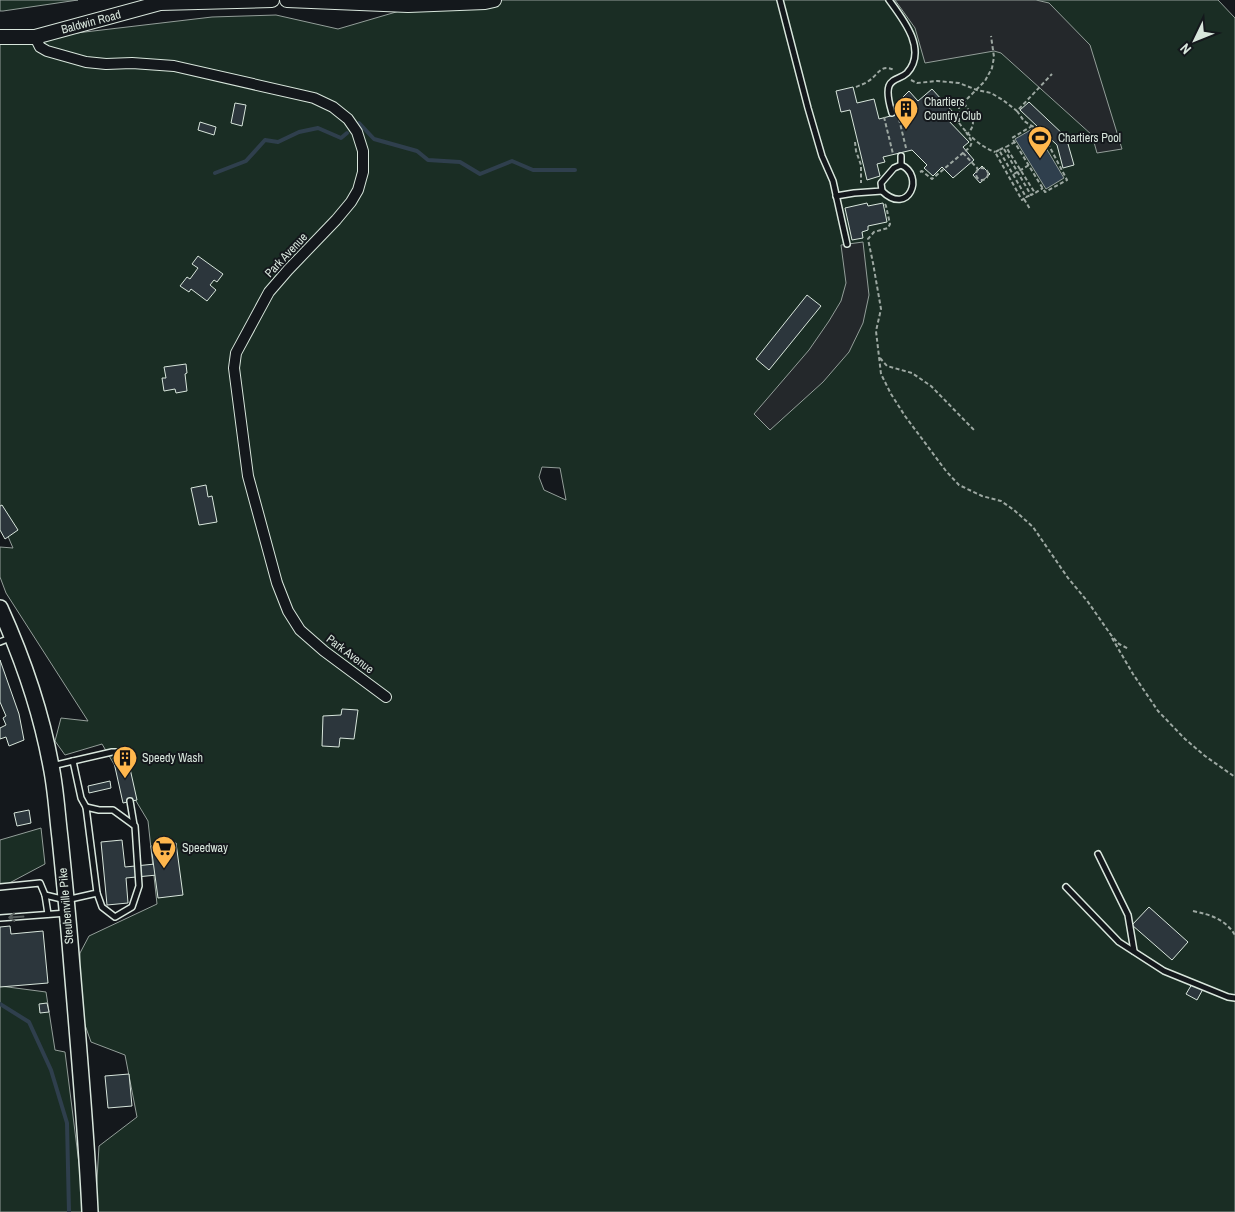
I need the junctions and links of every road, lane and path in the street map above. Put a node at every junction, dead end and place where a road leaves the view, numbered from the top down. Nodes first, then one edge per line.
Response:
1 (272, 0) edge
2 (287, 0) edge
3 (312, 0) edge
4 (494, 0) edge
5 (780, 0) edge
6 (889, 0) edge
7 (991, 36) dead end
8 (0, 37) edge
9 (35, 37) junction
10 (1052, 74) dead end
11 (904, 76) junction
12 (856, 87) dead end
13 (977, 90) junction
14 (964, 102) junction
15 (890, 106) junction
16 (1017, 111) junction
17 (883, 112) dead end
18 (892, 114) dead end
19 (950, 115) dead end
20 (958, 123) junction
21 (1032, 126) junction
22 (967, 133) junction
23 (1015, 142) junction
24 (1007, 146) junction
25 (1003, 148) junction
26 (999, 150) junction
27 (995, 152) junction
28 (963, 153) junction
29 (901, 160) junction
30 (1029, 165) junction
31 (978, 169) junction
32 (1019, 171) junction
33 (1013, 174) junction
34 (912, 177) junction
35 (1009, 177) junction
36 (1043, 188) junction
37 (882, 191) junction
38 (1035, 193) junction
39 (1031, 195) junction
40 (836, 196) junction
41 (1025, 198) junction
42 (1030, 209) dead end
43 (868, 243) dead end
44 (847, 244) dead end
45 (880, 357) junction
46 (974, 430) dead end
47 (2, 616) edge
48 (1108, 630) junction
49 (7, 640) edge
50 (1129, 649) dead end
51 (386, 697) dead end
52 (120, 756) dead end
53 (74, 761) junction
54 (51, 766) junction
55 (1235, 777) edge
56 (130, 801) dead end
57 (86, 808) junction
58 (134, 826) junction
59 (1098, 854) dead end
60 (0, 887) edge
61 (1066, 887) dead end
62 (96, 893) junction
63 (45, 895) junction
64 (67, 906) junction
65 (1193, 911) dead end
66 (48, 914) junction
67 (0, 918) edge
68 (1235, 935) edge
69 (1134, 952) junction
70 (1235, 998) edge
71 (90, 1212) edge

1 - 9 street, Baldwin Road
2 - 3 street
3 - 4 street
5 - 40 lane
6 - 11 lane
7 - 13 path
8 - 9 street, Baldwin Road
9 - 51 street, Park Avenue
10 - 16 path
11 - 12 path
11 - 13 path
11 - 15 lane
13 - 14 path
13 - 16 path
14 - 20 path
14 - 22 path
15 - 18 lane
15 - 29 path
16 - 21 path
17 - 29 path
19 - 20 path
20 - 22 path
21 - 23 path
21 - 36 path
22 - 27 path
22 - 28 path
23 - 24 path
23 - 30 path
24 - 25 path
24 - 32 path
25 - 26 path
25 - 32 path
26 - 27 path
26 - 33 path
27 - 35 path
28 - 31 path
28 - 34 path
29 - 34 lane
29 - 37 lane
30 - 32 path
30 - 36 path
31 - 31 path
32 - 33 path
32 - 38 path
32 - 39 path
33 - 35 path
33 - 41 path
34 - 37 lane
35 - 41 path
36 - 38 path
37 - 40 lane
38 - 39 path
39 - 41 path
40 - 44 lane
41 - 42 path
43 - 45 path
45 - 46 path
45 - 48 path
47 - 49 main road, Steubenville Pike
48 - 50 path
48 - 55 path
49 - 54 main road, Steubenville Pike
52 - 53 lane
53 - 54 lane
53 - 57 lane
54 - 64 main road, Steubenville Pike
56 - 58 lane
57 - 58 lane
57 - 62 lane
58 - 62 lane
59 - 69 lane
60 - 63 lane
61 - 69 lane
62 - 64 lane
63 - 64 lane
63 - 66 lane
64 - 66 lane
64 - 71 main road, Steubenville Pike
65 - 68 path
66 -> 67 lane
69 - 70 lane

